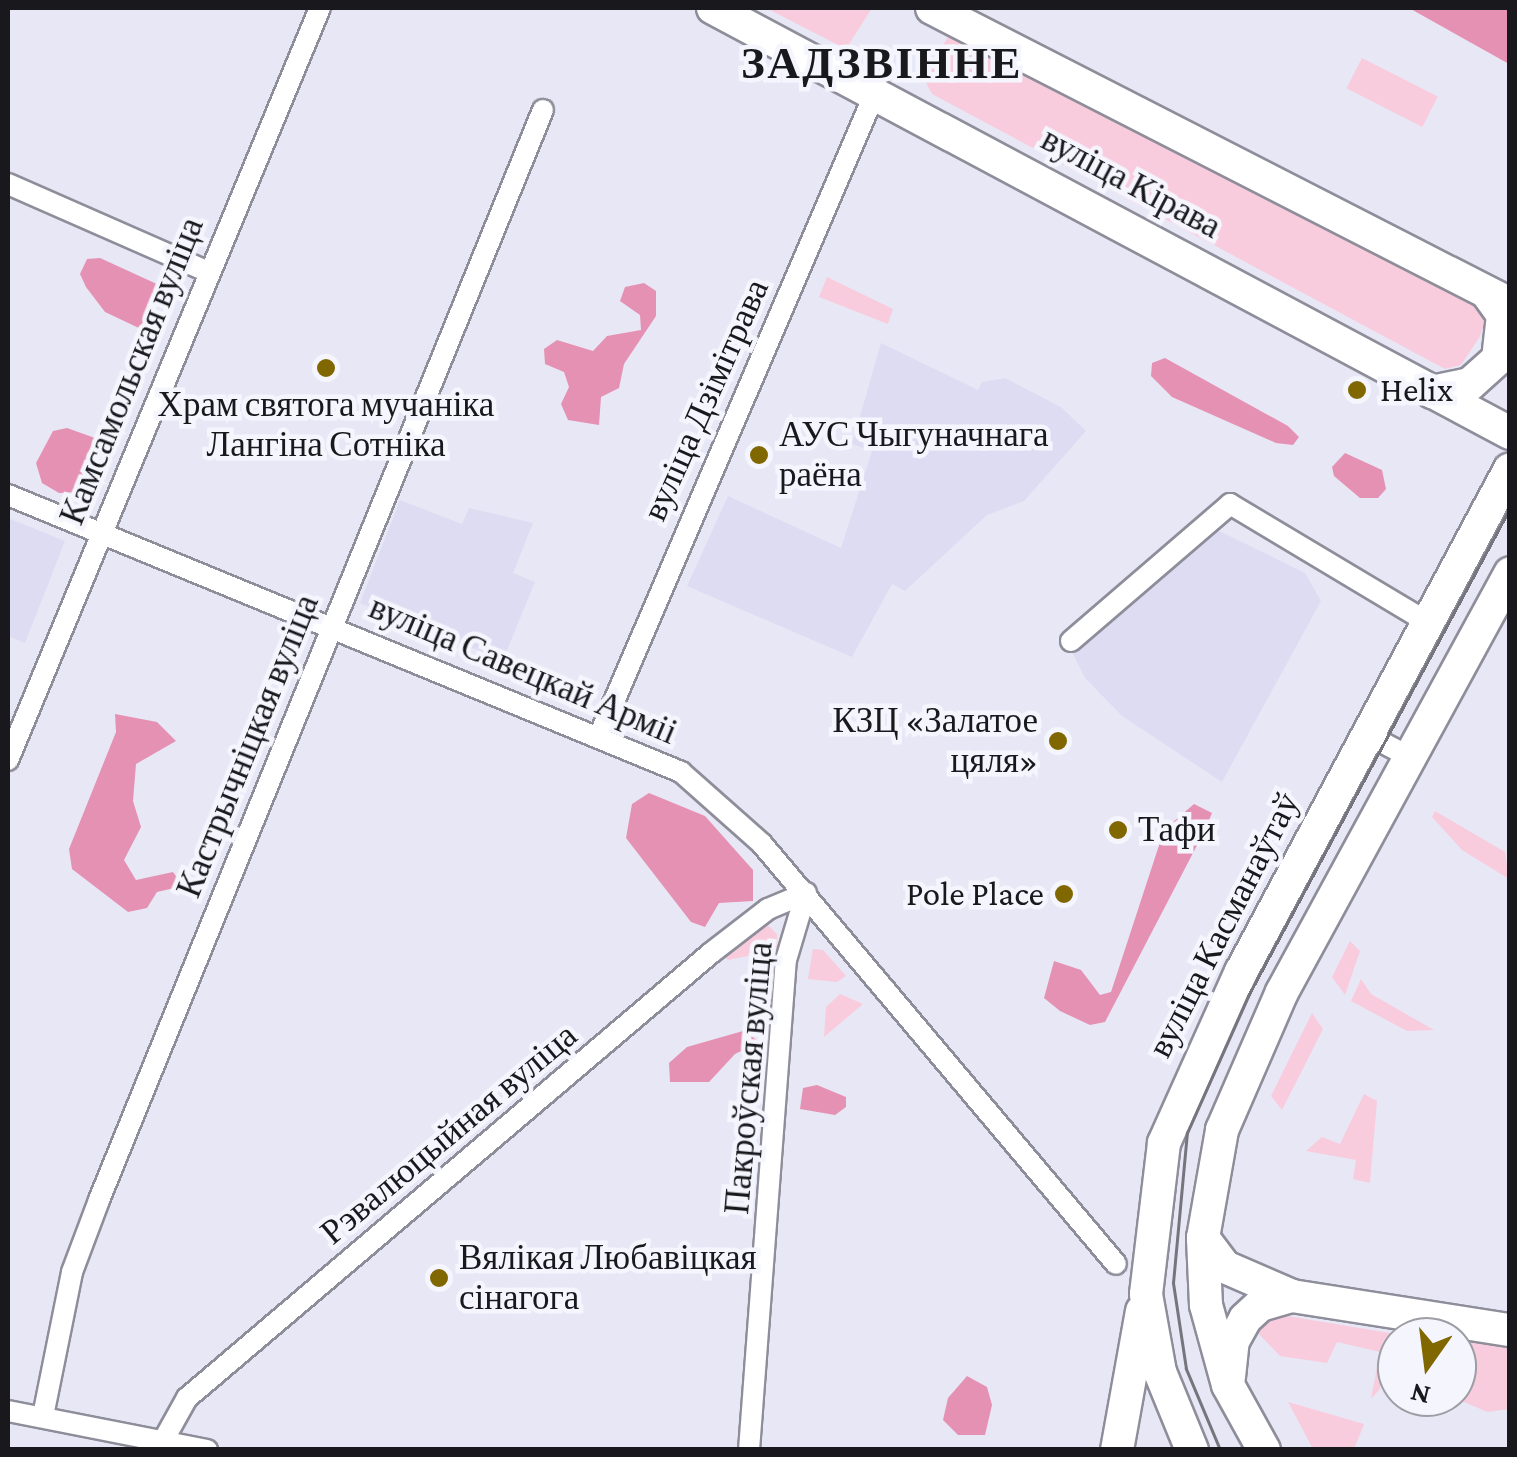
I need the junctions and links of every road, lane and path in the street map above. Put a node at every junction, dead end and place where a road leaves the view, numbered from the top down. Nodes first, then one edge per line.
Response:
1 (320, 8) edge
2 (713, 8) edge
3 (932, 8) edge
4 (875, 93) junction
5 (543, 110) dead end
6 (8, 184) edge
7 (206, 271) junction
8 (1498, 299) edge
9 (1432, 392) junction
10 (1510, 433) edge
11 (1510, 469) edge
12 (8, 495) edge
13 (102, 532) junction
14 (1510, 573) edge
15 (1428, 623) junction
16 (333, 626) junction
17 (1071, 641) dead end
18 (600, 734) junction
19 (1368, 735) junction
20 (1408, 756) junction
21 (8, 760) edge
22 (806, 893) junction
23 (1202, 1238) junction
24 (1137, 1275) junction
25 (1292, 1296) junction
26 (1510, 1330) edge
27 (1146, 1344) junction
28 (1232, 1394) junction
29 (8, 1410) edge
30 (43, 1416) junction
31 (160, 1446) edge
32 (207, 1450) edge
33 (749, 1450) edge
34 (1118, 1450) edge
35 (1192, 1450) edge
36 (1264, 1450) edge

1 - 7 street, Камсамольская вуліца
2 - 4 main road, вуліца Кірава
3 - 8 main road, вуліца Кірава
4 - 9 main road, вуліца Кірава
4 - 18 street, вуліца Дзімітрава
5 - 16 street, Кастрычніцкая вуліца
6 - 7 street
7 - 13 street, Камсамольская вуліца
8 - 9 main road
9 - 10 main road, вуліца Кірава
11 - 15 main road, вуліца Касманаўтаў
12 - 13 street, вуліца Савецкай Арміі
13 - 16 street, вуліца Савецкай Арміі
13 - 21 street, Камсамольская вуліца
14 - 20 main road
15 - 17 street
15 - 19 main road, вуліца Касманаўтаў
16 - 18 street, вуліца Савецкай Арміі
16 - 30 street, Кастрычніцкая вуліца
18 - 22 street, вуліца Савецкай Арміі
19 - 20 street
19 - 24 main road, вуліца Касманаўтаў
20 - 23 main road
22 - 24 street, вуліца Савецкай Арміі
22 - 31 street, Рэвалюцыйная вуліца
22 - 33 street, Пакроўская вуліца
23 - 25 main road
23 - 28 main road
24 - 27 main road, вуліца Касманаўтаў
25 - 26 main road
25 - 28 main road
27 - 34 main road, вуліца Касманаўтаў
27 - 35 main road
28 - 36 main road
29 - 30 street
30 - 31 street
31 - 32 street

